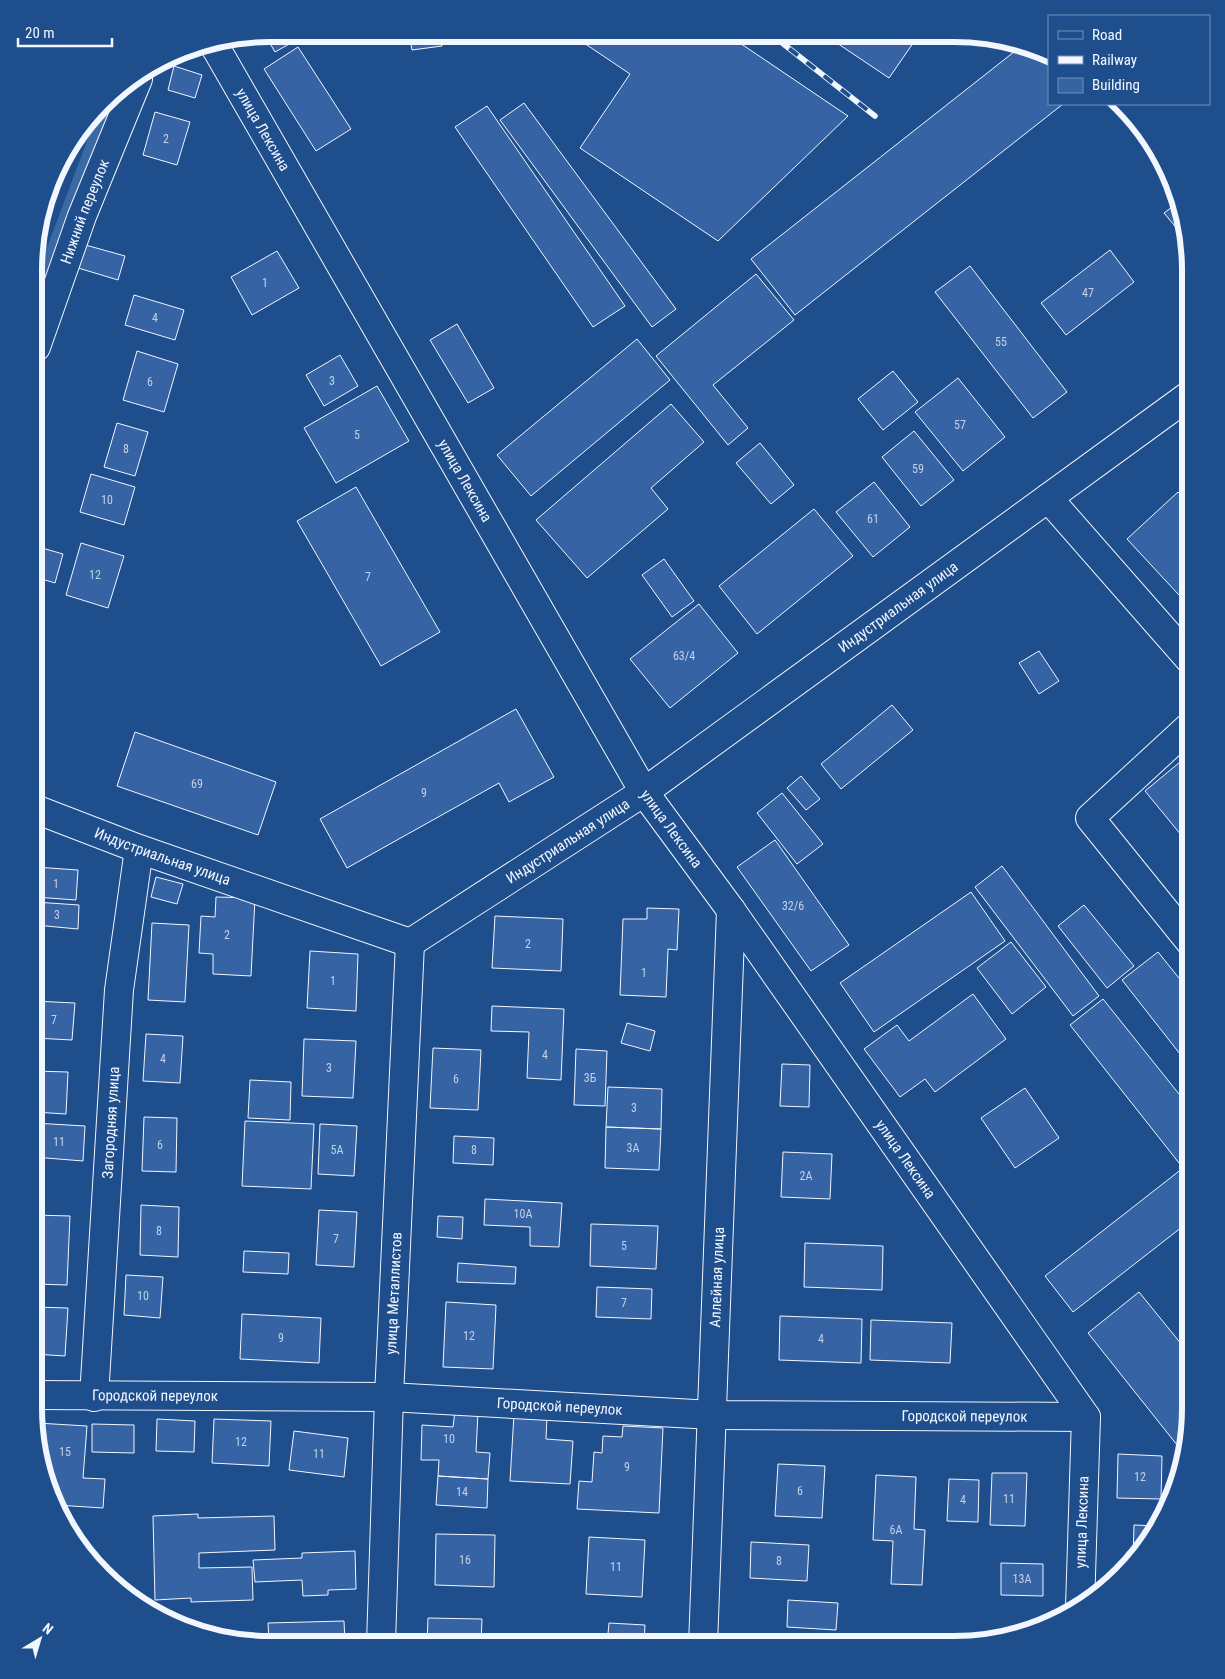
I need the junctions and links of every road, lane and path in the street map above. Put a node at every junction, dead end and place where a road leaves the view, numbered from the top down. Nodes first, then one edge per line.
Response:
1 (216, 49) edge
2 (134, 88) edge
3 (42, 330) edge
4 (1182, 401) edge
5 (1048, 498) junction
6 (1182, 652) edge
7 (1182, 733) edge
8 (644, 792) junction
9 (42, 812) edge
10 (139, 849) junction
11 (731, 910) junction
12 (1182, 931) edge
13 (410, 943) junction
14 (42, 1396) edge
15 (94, 1397) junction
16 (389, 1397) junction
17 (713, 1415) junction
18 (1086, 1417) junction
19 (1080, 1598) edge
20 (381, 1636) edge
21 (703, 1636) edge

1 - 8 street, улица Лексина
2 - 3 street, Нижний переулок
4 - 5 street, Индустриальная улица
5 - 6 street
5 - 8 street, Индустриальная улица
7 - 12 street
8 - 11 street, улица Лексина
8 - 13 street, Индустриальная улица
9 - 10 street, Индустриальная улица
10 - 13 street, Индустриальная улица
10 - 15 street, Загородняя улица
11 - 17 street, Аллейная улица
11 - 18 street, улица Лексина
13 - 16 street, улица Металлистов
14 - 15 street, Городской переулок
15 - 16 street, Городской переулок
16 - 17 street, Городской переулок
16 - 20 street, улица Металлистов
17 - 18 street, Городской переулок
17 - 21 street, Аллейная улица
18 - 19 street, улица Лексина

